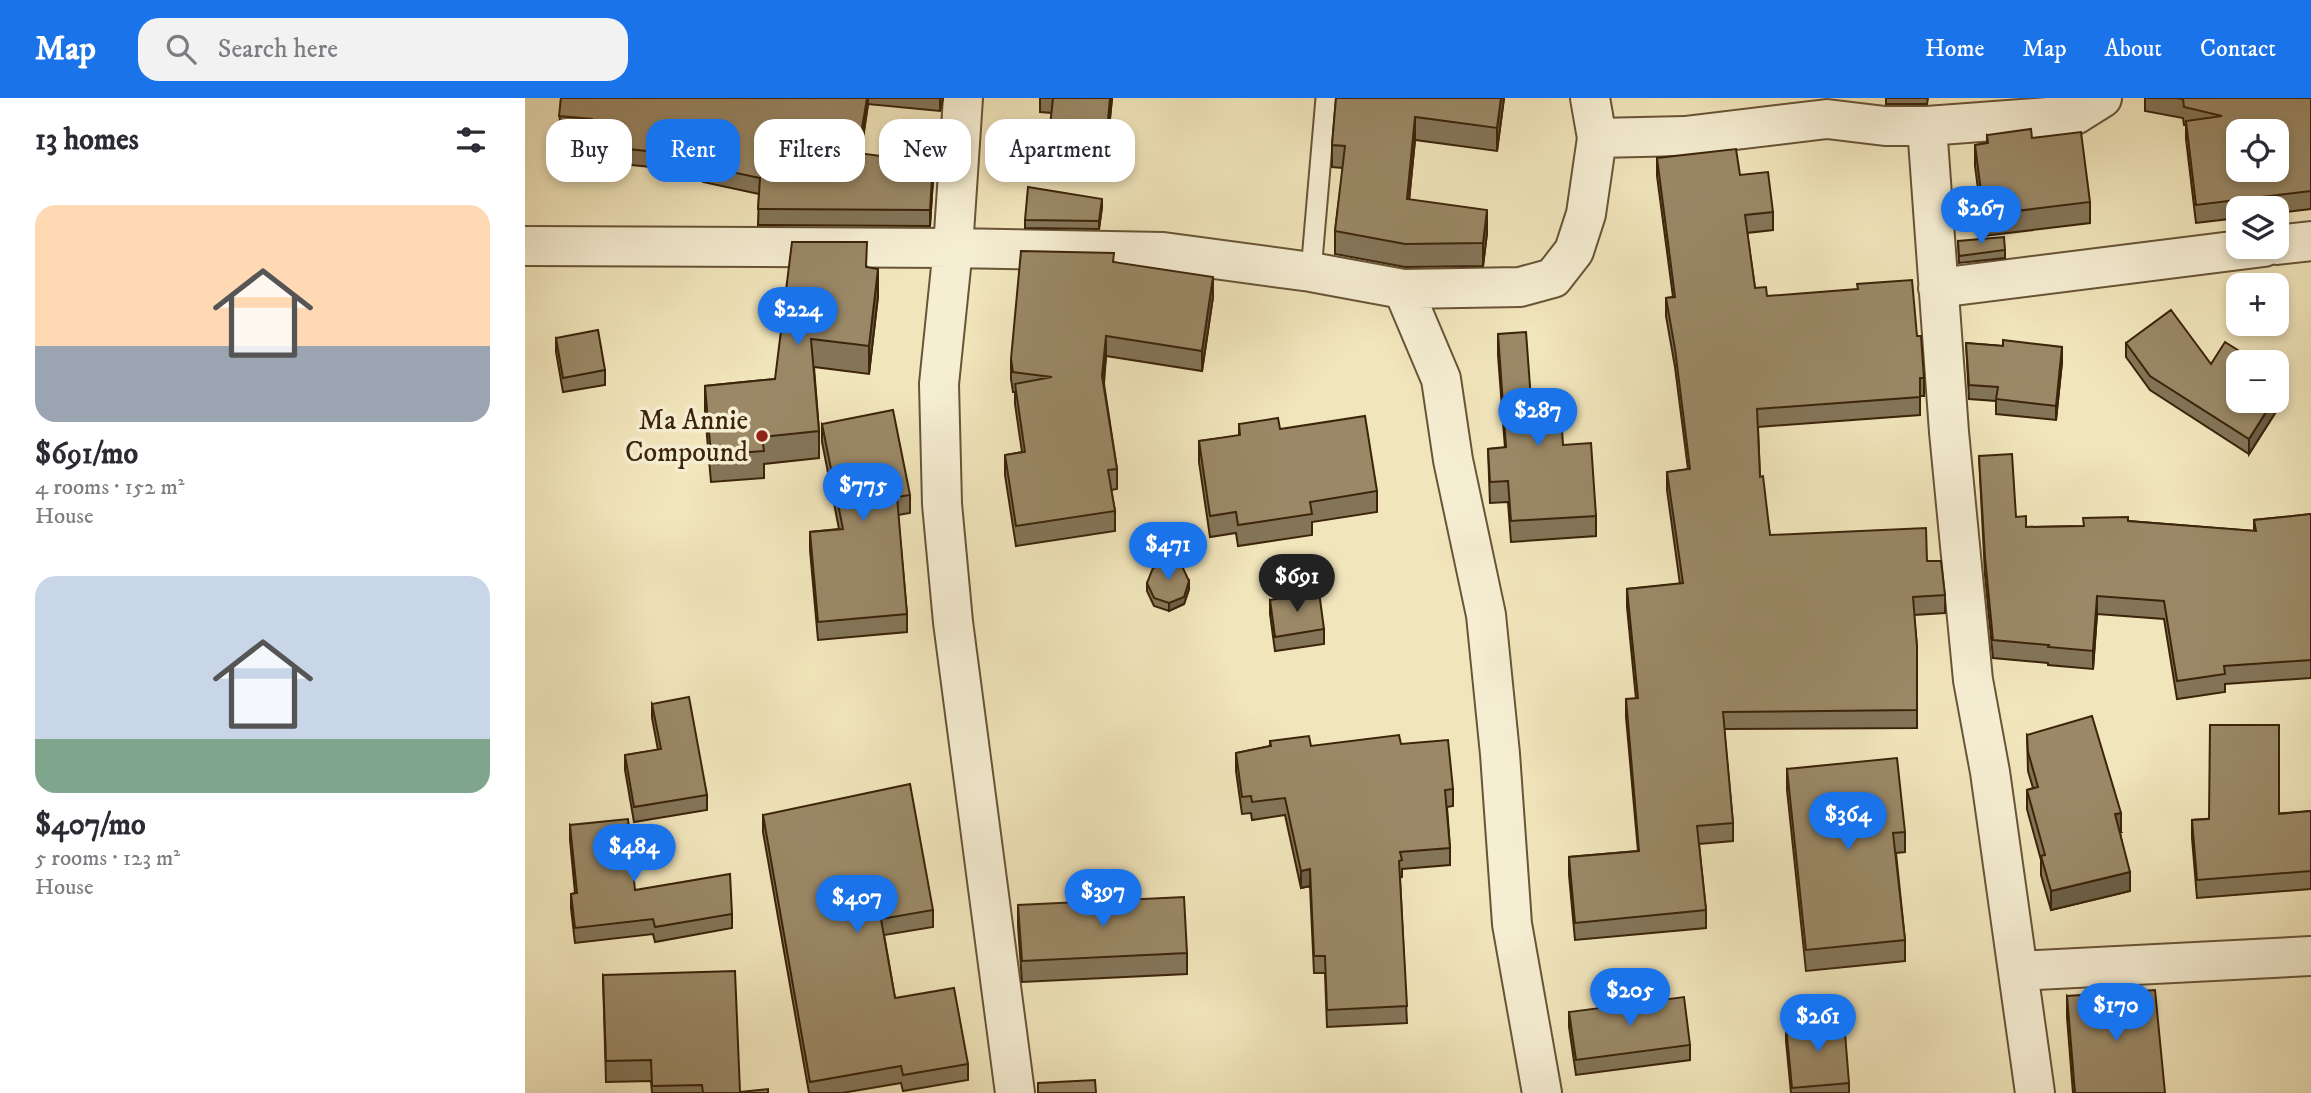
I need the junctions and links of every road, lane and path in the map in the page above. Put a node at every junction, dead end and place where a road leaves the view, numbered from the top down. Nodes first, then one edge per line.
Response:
1 (963, 98) edge
2 (1326, 98) edge
3 (1590, 98) edge
4 (2102, 98) edge
5 (1927, 126) junction
6 (1597, 138) junction
7 (2311, 241) edge
8 (2289, 244) edge
9 (525, 246) edge
10 (953, 248) junction
11 (2226, 252) edge
12 (1311, 272) junction
13 (1938, 288) junction
14 (1403, 289) junction
15 (2311, 956) edge
16 (2019, 971) junction
17 (1015, 1093) edge
18 (1542, 1093) edge
19 (2035, 1093) edge

1 - 10 street
2 - 12 lane
3 - 6 street
4 - 5 street
5 - 6 street
5 - 13 street
6 - 14 street
7 - 8 street
9 - 10 street
10 - 12 street
10 - 17 street
11 - 13 street
12 - 14 street
13 - 16 street
14 - 18 street
15 - 16 street
16 - 19 street

